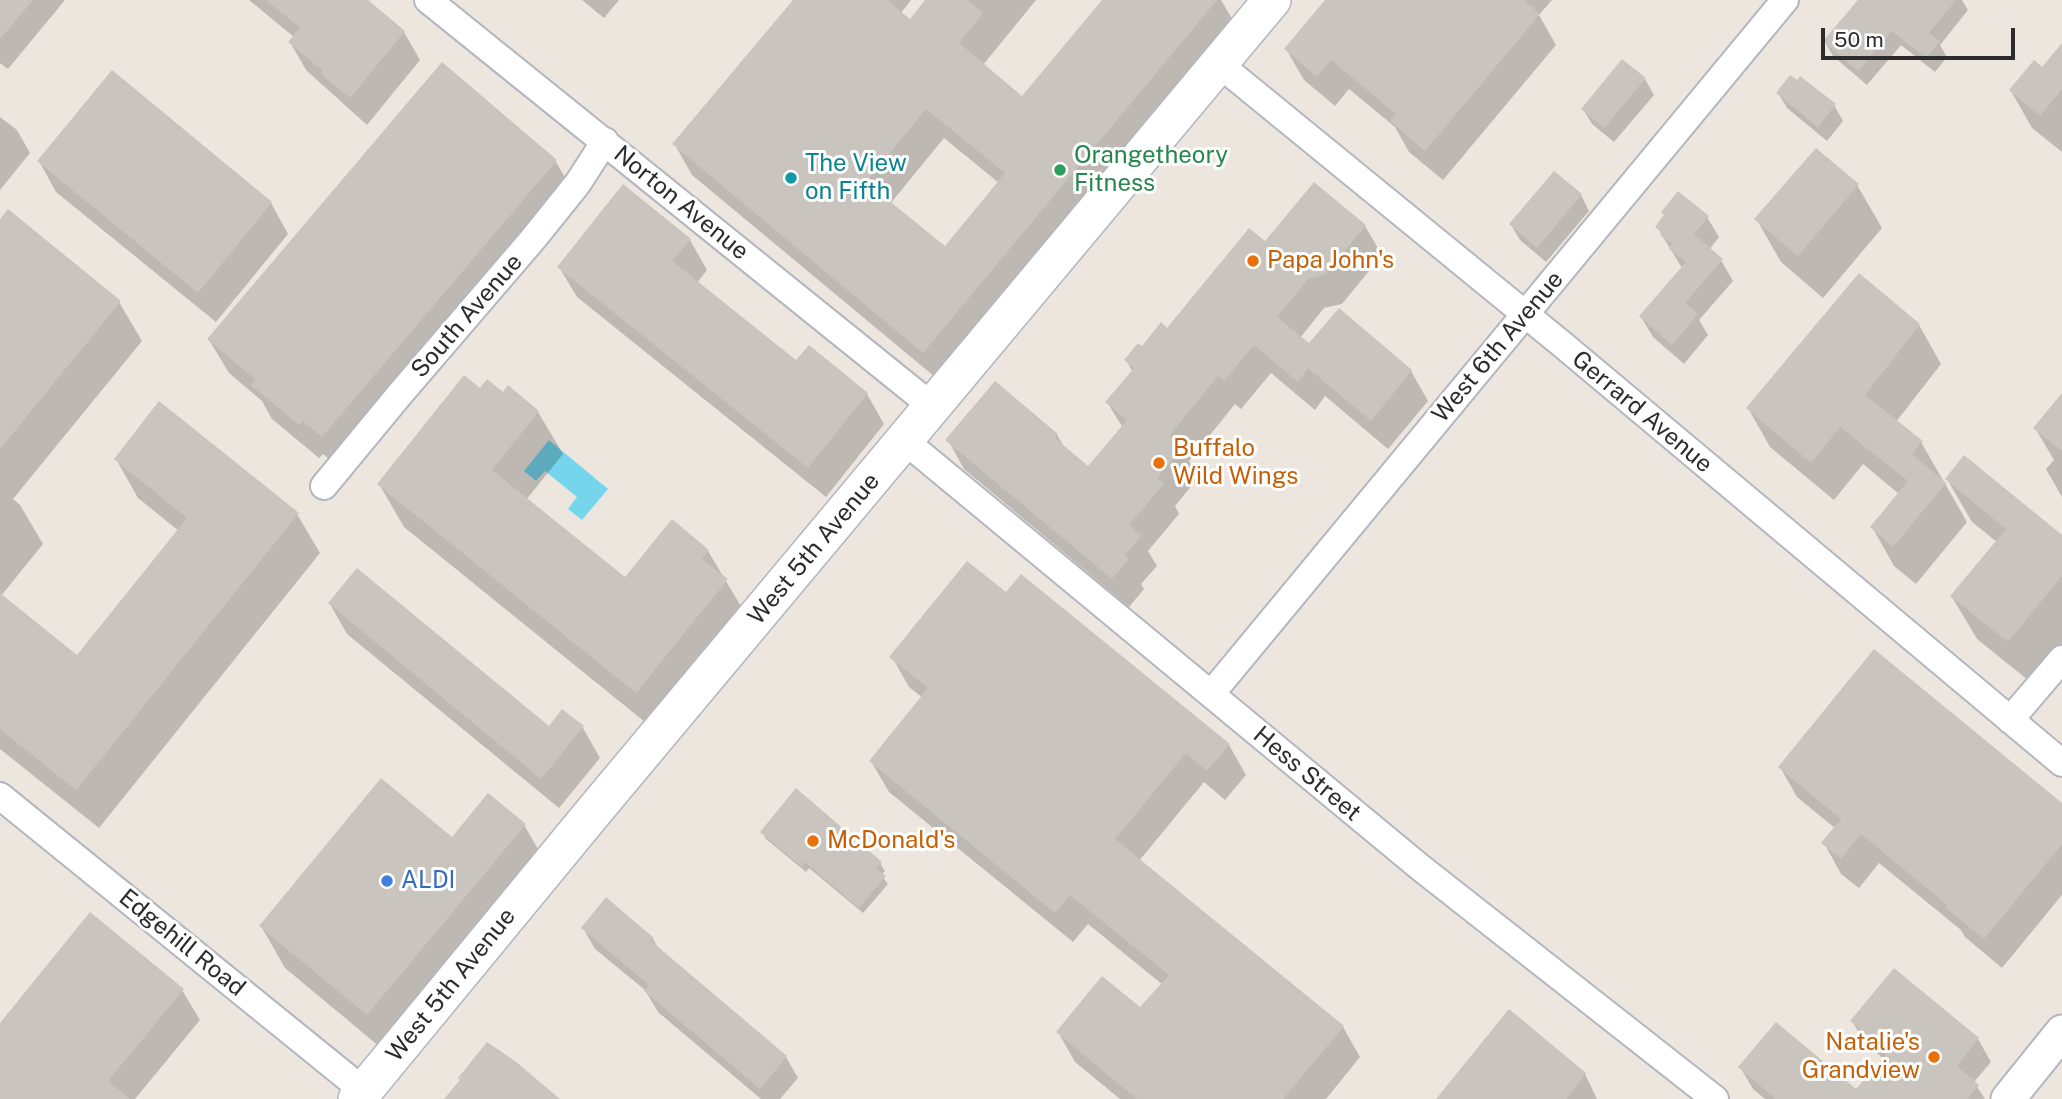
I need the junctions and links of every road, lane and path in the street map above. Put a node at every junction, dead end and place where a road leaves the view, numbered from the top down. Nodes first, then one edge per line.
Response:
1 (428, 0) edge
2 (1272, 0) edge
3 (1785, 0) edge
4 (1219, 64) junction
5 (605, 141) junction
6 (1526, 314) junction
7 (933, 407) junction
8 (905, 441) junction
9 (324, 486) dead end
10 (2062, 659) edge
11 (1211, 694) junction
12 (2010, 720) junction
13 (2062, 763) edge
14 (0, 796) edge
15 (2062, 1032) edge
16 (361, 1095) edge
17 (1715, 1099) edge
18 (2008, 1099) edge

1 - 5 street, Norton Avenue
2 - 4 main road, West 5th Avenue
3 - 6 street, West 6th Avenue
4 - 6 street, Gerrard Avenue
4 - 7 main road, West 5th Avenue
5 - 7 street, Norton Avenue
5 - 9 street, South Avenue
6 - 11 street, West 6th Avenue
6 - 12 street, Gerrard Avenue
7 - 8 main road, West 5th Avenue
8 - 11 street, Hess Street
8 - 16 main road, West 5th Avenue
10 - 12 street
11 - 17 street, Hess Street
12 - 13 street, Gerrard Avenue
14 - 16 street, Edgehill Road
15 - 18 street

